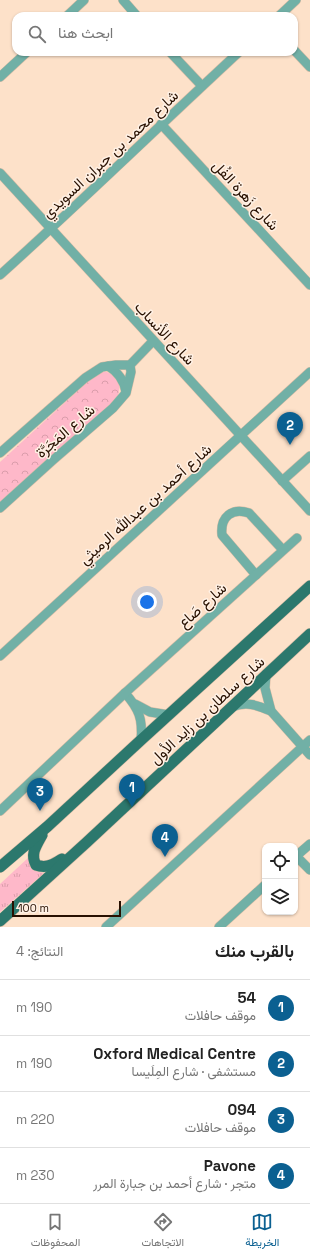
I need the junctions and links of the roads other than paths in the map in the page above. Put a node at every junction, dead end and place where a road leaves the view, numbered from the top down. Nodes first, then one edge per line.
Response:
1 (84, 0) edge
2 (123, 0) edge
3 (296, 0) edge
4 (71, 12) edge
5 (134, 12) edge
6 (283, 12) edge
7 (298, 54) edge
8 (23, 56) edge
9 (174, 56) edge
10 (236, 56) edge
11 (309, 64) edge
12 (0, 77) edge
13 (202, 86) junction
14 (161, 124) junction
15 (0, 173) edge
16 (51, 229) junction
17 (0, 275) edge
18 (310, 286) edge
19 (153, 341) junction
20 (130, 365) junction
21 (108, 366) junction
22 (310, 372) edge
23 (126, 394) junction
24 (240, 436) junction
25 (0, 453) edge
26 (310, 456) edge
27 (282, 481) junction
28 (0, 508) edge
29 (310, 510) edge
30 (297, 538) dead end
31 (283, 550) junction
32 (256, 575) junction
33 (310, 586) edge
34 (310, 634) edge
35 (0, 656) edge
36 (266, 674) junction
37 (125, 693) junction
38 (135, 704) junction
39 (230, 707) junction
40 (271, 711) junction
41 (169, 715) junction
42 (141, 740) junction
43 (307, 744) edge
44 (310, 755) edge
45 (0, 811) edge
46 (48, 826) junction
47 (87, 842) junction
48 (310, 844) edge
49 (298, 855) edge
50 (298, 859) edge
51 (0, 867) edge
52 (310, 870) edge
53 (262, 888) edge
54 (13, 910) junction
55 (0, 921) edge
56 (3, 927) edge
57 (106, 927) edge
58 (219, 927) edge

1 - 4 street
2 - 5 street
3 - 6 street
7 - 11 street
8 - 12 street
9 - 13 street
10 - 13 street, شارع محمد بن جبران السويدي
13 - 14 street, شارع محمد بن جبران السويدي
14 - 16 street, شارع محمد بن جبران السويدي
14 - 18 street, شارع زَهرة الفُل
15 - 16 street, شارع الأنساب
16 - 17 street, شارع محمد بن جبران السويدي
16 - 19 street, شارع الأنساب
19 - 20 street
19 - 24 street, شارع الأنساب
20 - 21 street, شارع المَجَرَّة
20 - 23 street
21 - 23 street
21 - 25 street, شارع المَجَرَّة
22 - 24 street, شارع أحمد بن عبدالله الرميثي
23 - 28 street, شارع المَجَرَّة
24 - 27 street, شارع الأنساب
24 - 35 street, شارع أحمد بن عبدالله الرميثي
26 - 27 street
27 - 29 street, شارع الأنساب
30 - 31 street, شارع صَاع
31 - 32 street, شارع صَاع
31 - 32 street
32 - 37 street, شارع صَاع
33 - 41 main road, شارع سلطان بن زايد الأول
34 - 36 main road, شارع سلطان بن زايد الأول
36 - 39 main road, شارع سلطان بن زايد الأول
36 - 40 street
37 - 38 street
37 - 45 street, شارع صَاع
38 - 41 street
38 - 42 street
39 - 40 street
39 - 47 main road, شارع سلطان بن زايد الأول
40 - 43 street
41 - 42 main road, شارع سلطان بن زايد الأول
42 - 46 main road, شارع سلطان بن زايد الأول
43 - 44 street
43 - 57 street
46 - 47 main road
46 - 51 main road, شارع سلطان بن زايد الأول
47 - 54 main road, شارع سلطان بن زايد الأول
48 - 49 street
50 - 52 street
53 - 58 street
54 - 55 main road, شارع سلطان بن زايد الأول
54 - 56 main road

